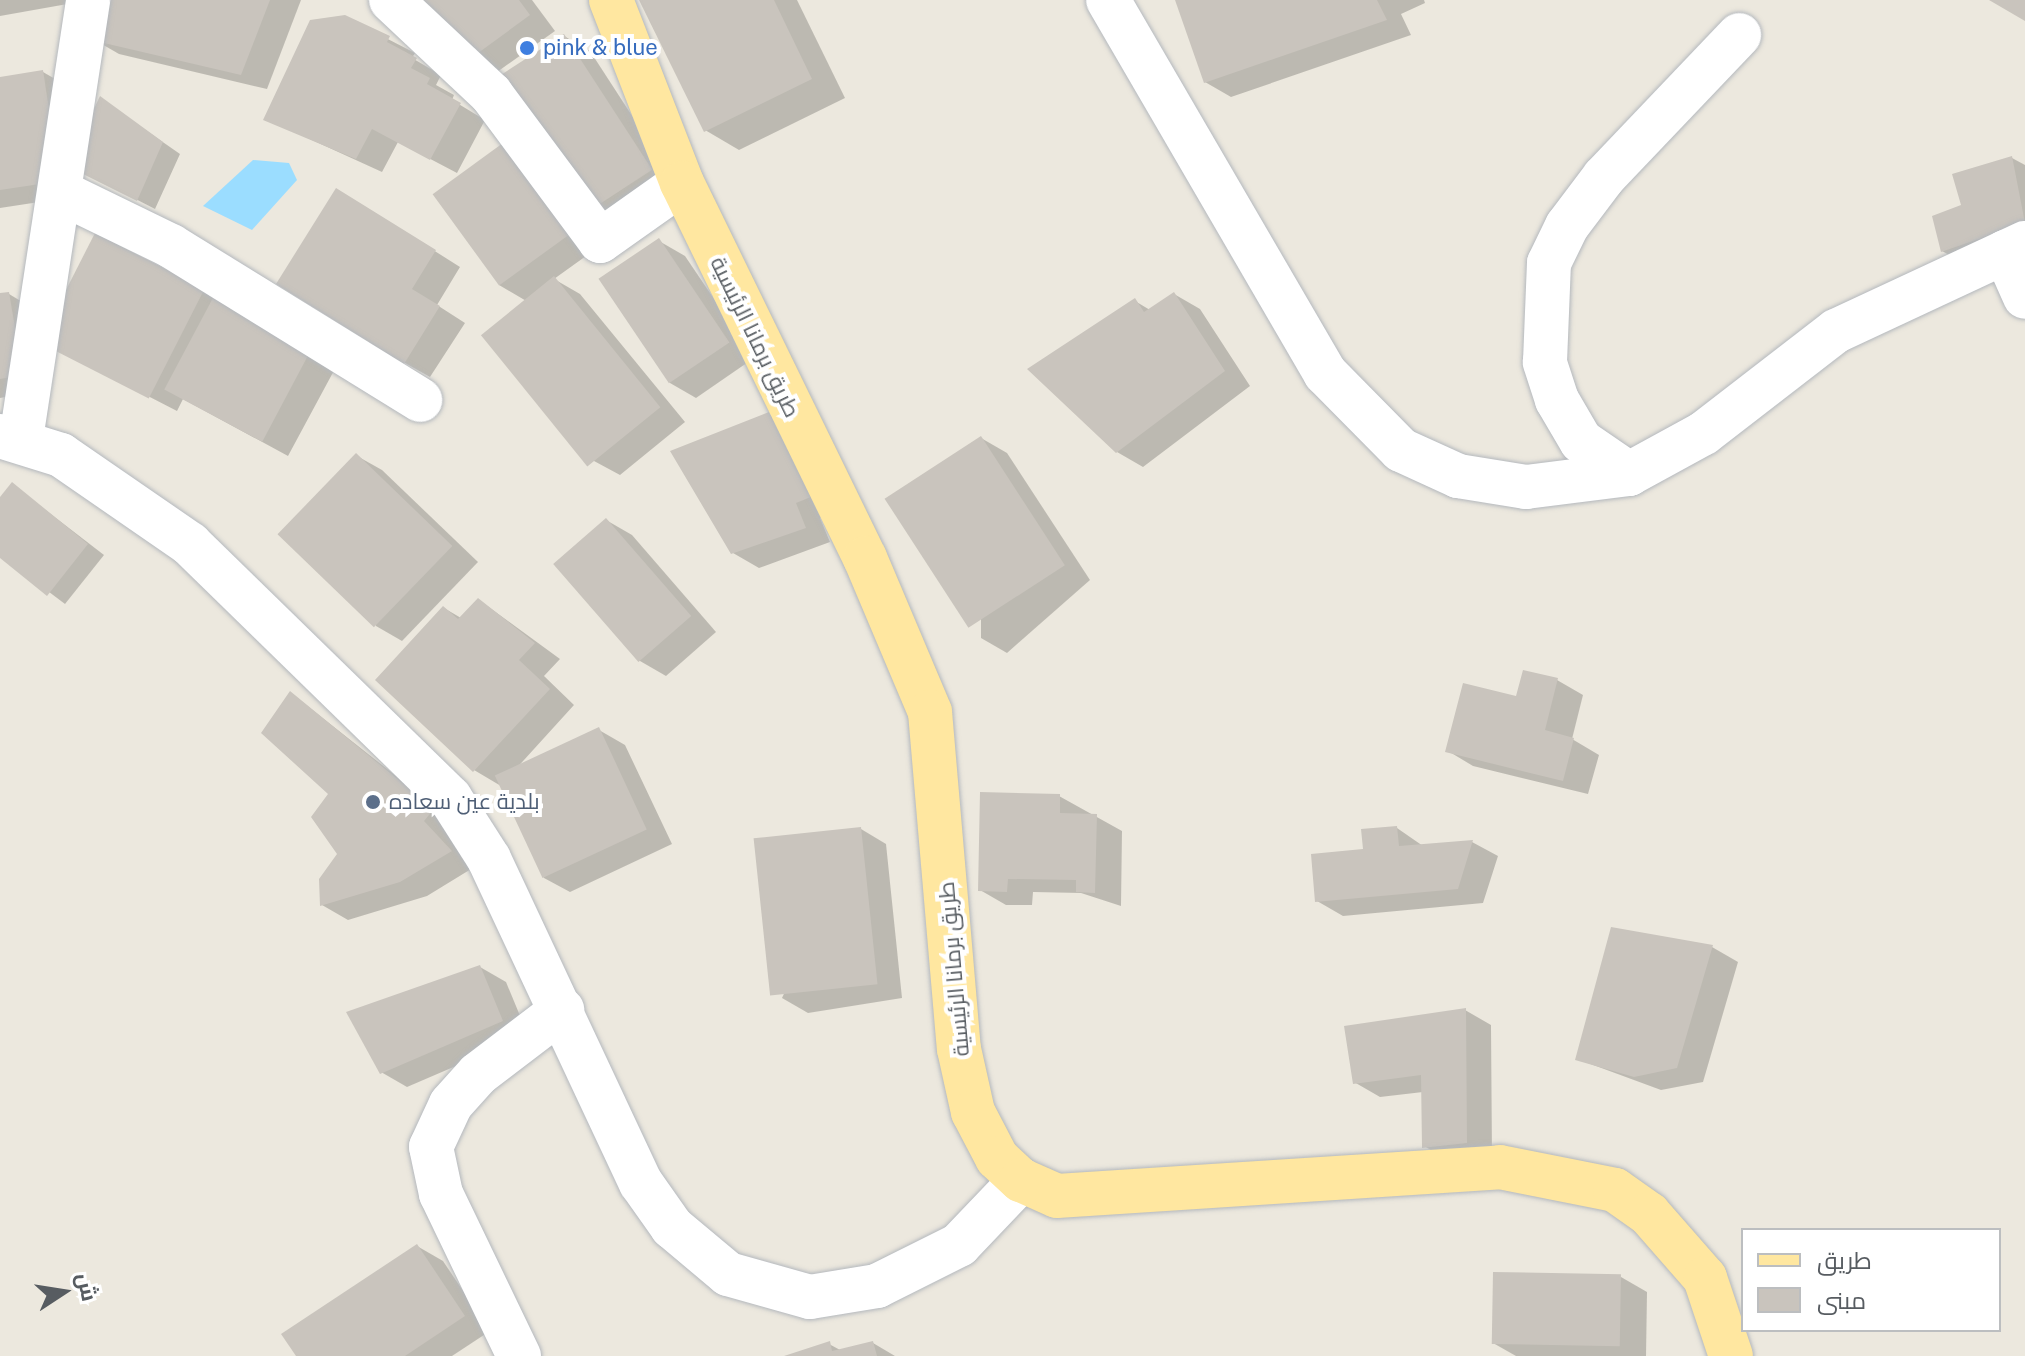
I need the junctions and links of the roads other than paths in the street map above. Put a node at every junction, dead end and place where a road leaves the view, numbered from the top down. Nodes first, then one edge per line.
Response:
1 (88, 0) edge
2 (391, 0) edge
3 (611, 0) edge
4 (1108, 0) edge
5 (1739, 35) dead end
6 (682, 183) junction
7 (62, 193) junction
8 (2015, 247) edge
9 (2025, 297) edge
10 (420, 400) dead end
11 (10, 438) edge
12 (1629, 474) junction
13 (562, 1010) junction
14 (1021, 1180) junction
15 (519, 1356) edge
16 (1731, 1356) edge

1 - 7 street
2 - 6 street
3 - 6 main road, طريق برمانا الرئيسية
4 - 12 street
5 - 12 street
6 - 14 main road, طريق برمانا الرئيسية
7 - 10 street
7 - 11 street
8 - 9 street
8 - 12 street
11 - 13 street
13 - 14 street
13 - 15 street
14 - 16 main road, طريق برمانا الرئيسية

